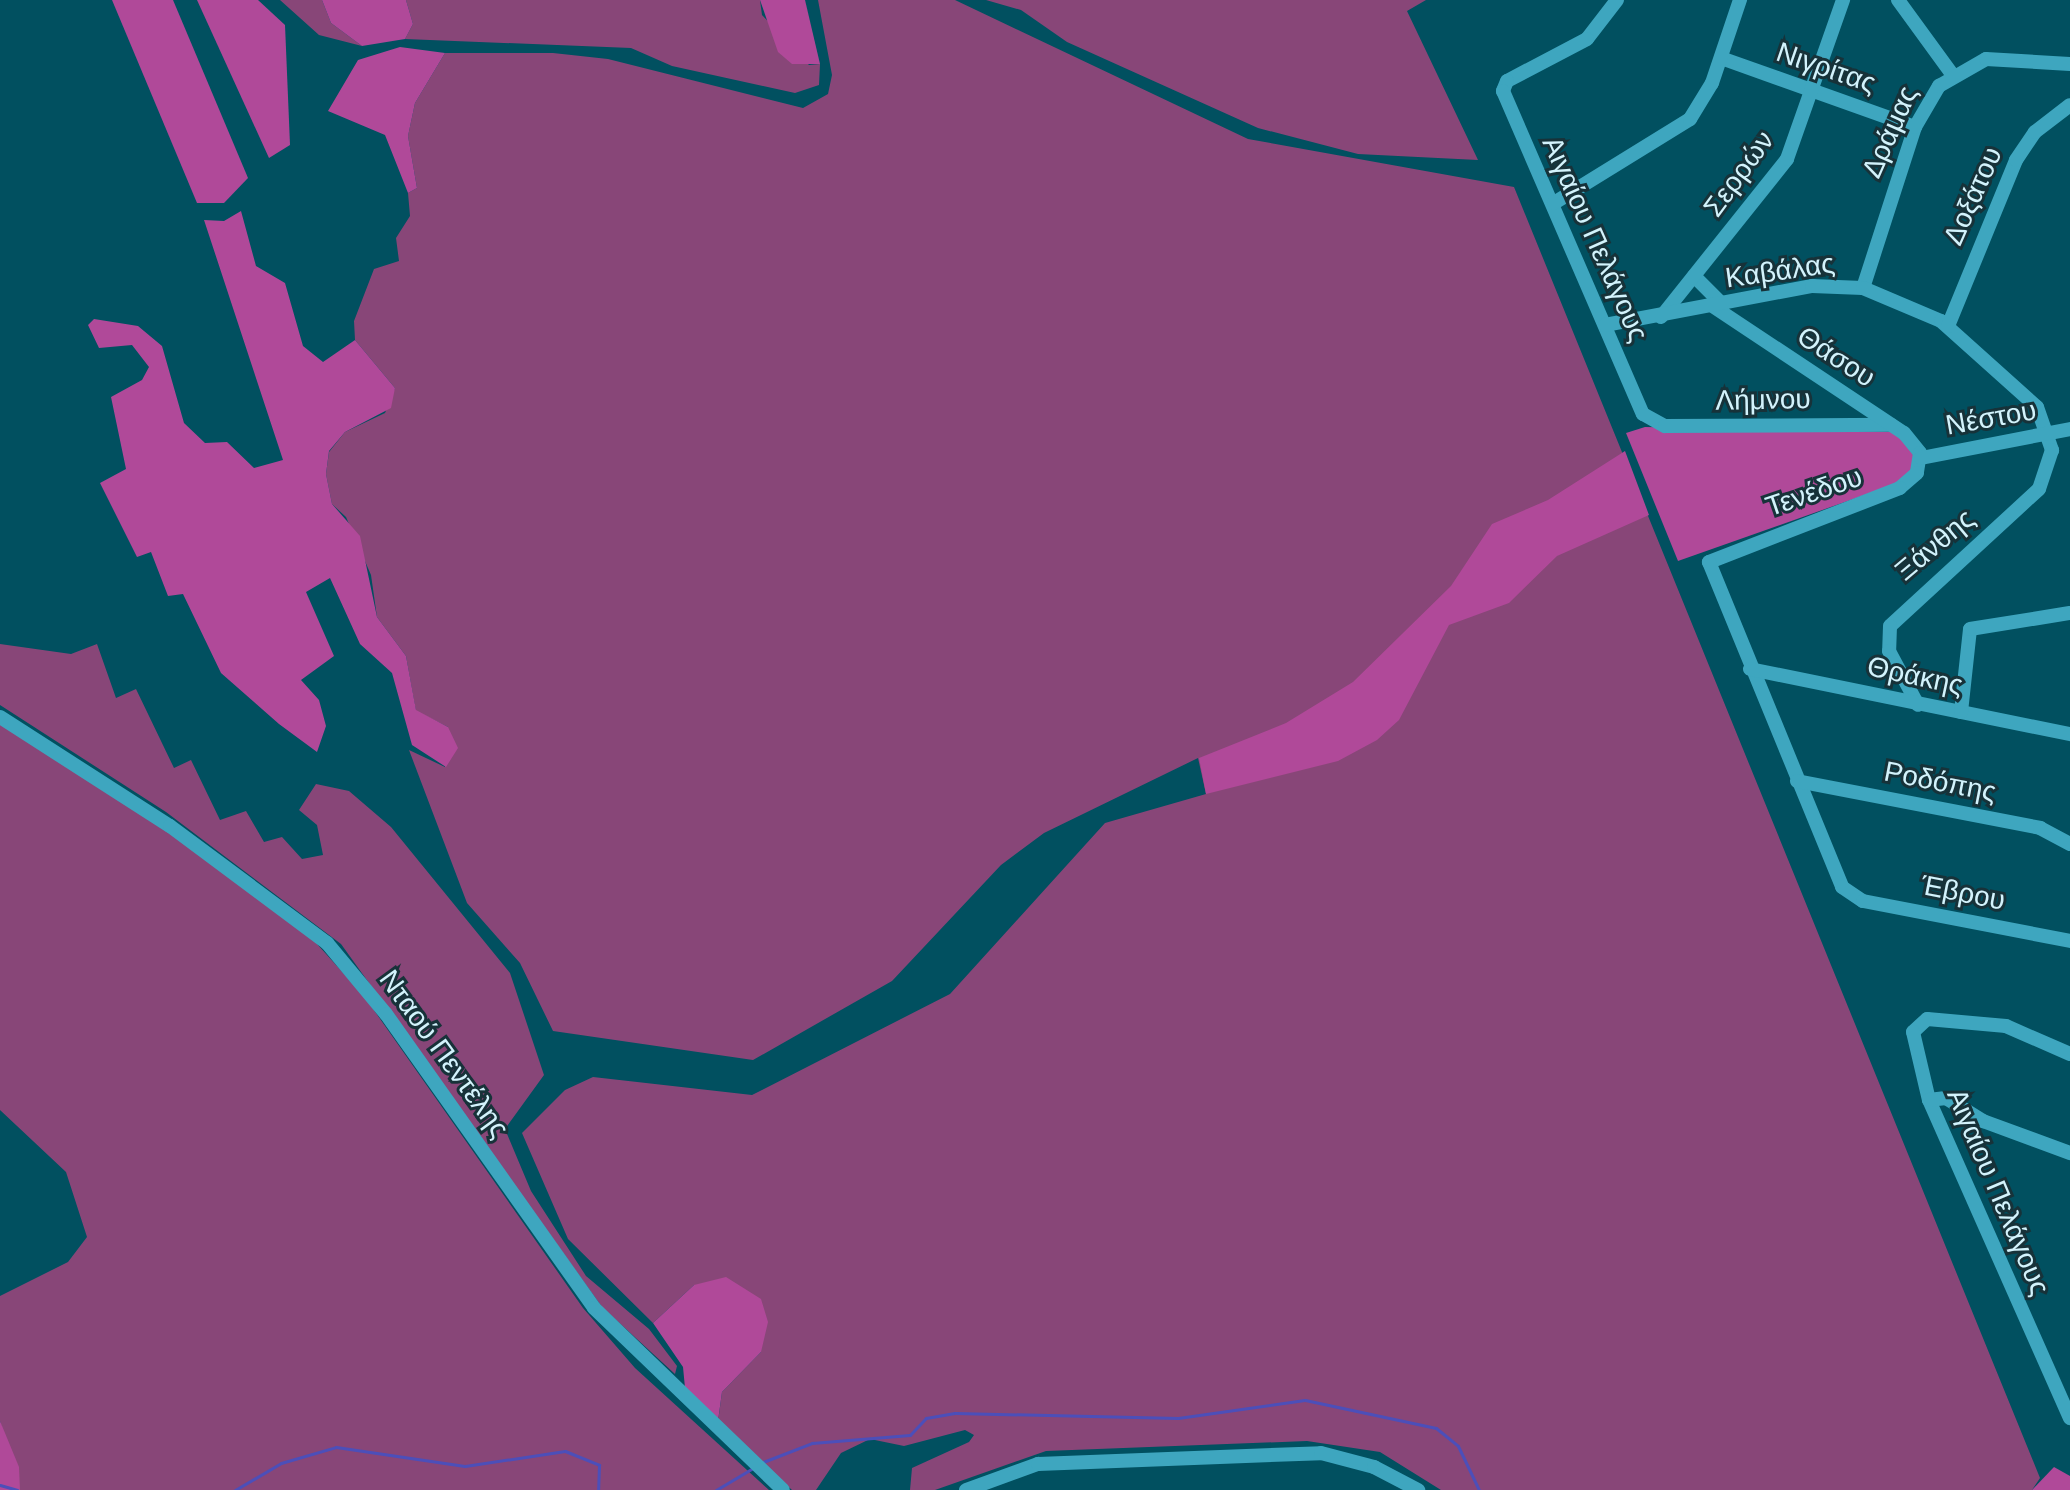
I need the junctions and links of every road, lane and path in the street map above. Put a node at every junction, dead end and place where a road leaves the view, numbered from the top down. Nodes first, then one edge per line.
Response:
1 (1617, 0) edge
2 (1740, 0) edge
3 (1843, 0) edge
4 (1898, 0) edge
5 (1721, 58) junction
6 (2070, 64) edge
7 (1952, 74) junction
8 (1814, 90) junction
9 (2070, 105) edge
10 (1915, 127) junction
11 (1554, 203) junction
12 (1694, 276) junction
13 (1863, 288) junction
14 (1718, 306) junction
15 (1661, 317) junction
16 (1605, 325) junction
17 (1948, 326) junction
18 (1641, 411) joint
19 (1892, 425) junction
20 (2070, 429) edge
21 (2050, 434) junction
22 (1921, 458) junction
23 (2068, 609) edge
24 (1750, 669) junction
25 (1918, 705) junction
26 (1961, 712) junction
27 (0, 717) edge
28 (2070, 734) edge
29 (1797, 781) junction
30 (2070, 844) edge
31 (2070, 941) edge
32 (2070, 1054) edge
33 (1929, 1100) junction
34 (2070, 1153) edge
35 (2070, 1418) edge
36 (783, 1490) edge
37 (966, 1490) edge
38 (1418, 1490) edge

1 - 11 street, Αιγαίου Πελάγους
2 - 5 street
3 - 8 street, Σερρών
4 - 7 street
5 - 8 street, Νιγρίτας
5 - 11 street
6 - 7 street, Δράμας
7 - 10 street, Δράμας
8 - 10 street, Νιγρίτας
8 - 12 street, Σερρών
9 - 17 street, Δοξάτου
10 - 13 street, Δράμας
11 - 16 street, Αιγαίου Πελάγους
12 - 14 street, Θάσου
12 - 15 street, Σερρών
13 - 14 street, Καβάλας
13 - 17 street, Καβάλας
14 - 15 street, Καβάλας
14 - 19 street, Θάσου
15 - 16 street, Καβάλας
16 - 18 street, Αιγαίου Πελάγους
17 - 21 street, Καβάλας
18 - 19 street, Λήμνου
19 - 22 street, Θάσου
20 - 21 street, Νέστου
21 - 22 street, Νέστου
21 - 25 street, Ξάνθης
22 - 24 street, Τενέδου
23 - 26 street
24 - 25 street, Θράκης
24 - 29 street
25 - 26 street, Θράκης
26 - 28 street, Θράκης
27 - 36 street, Νταού Πεντέλης
29 - 30 street, Ροδόπης
29 - 31 street, Έβρου
32 - 33 street, Αιγαίου Πελάγους
33 - 34 street
33 - 35 street, Αιγαίου Πελάγους
37 - 38 street

